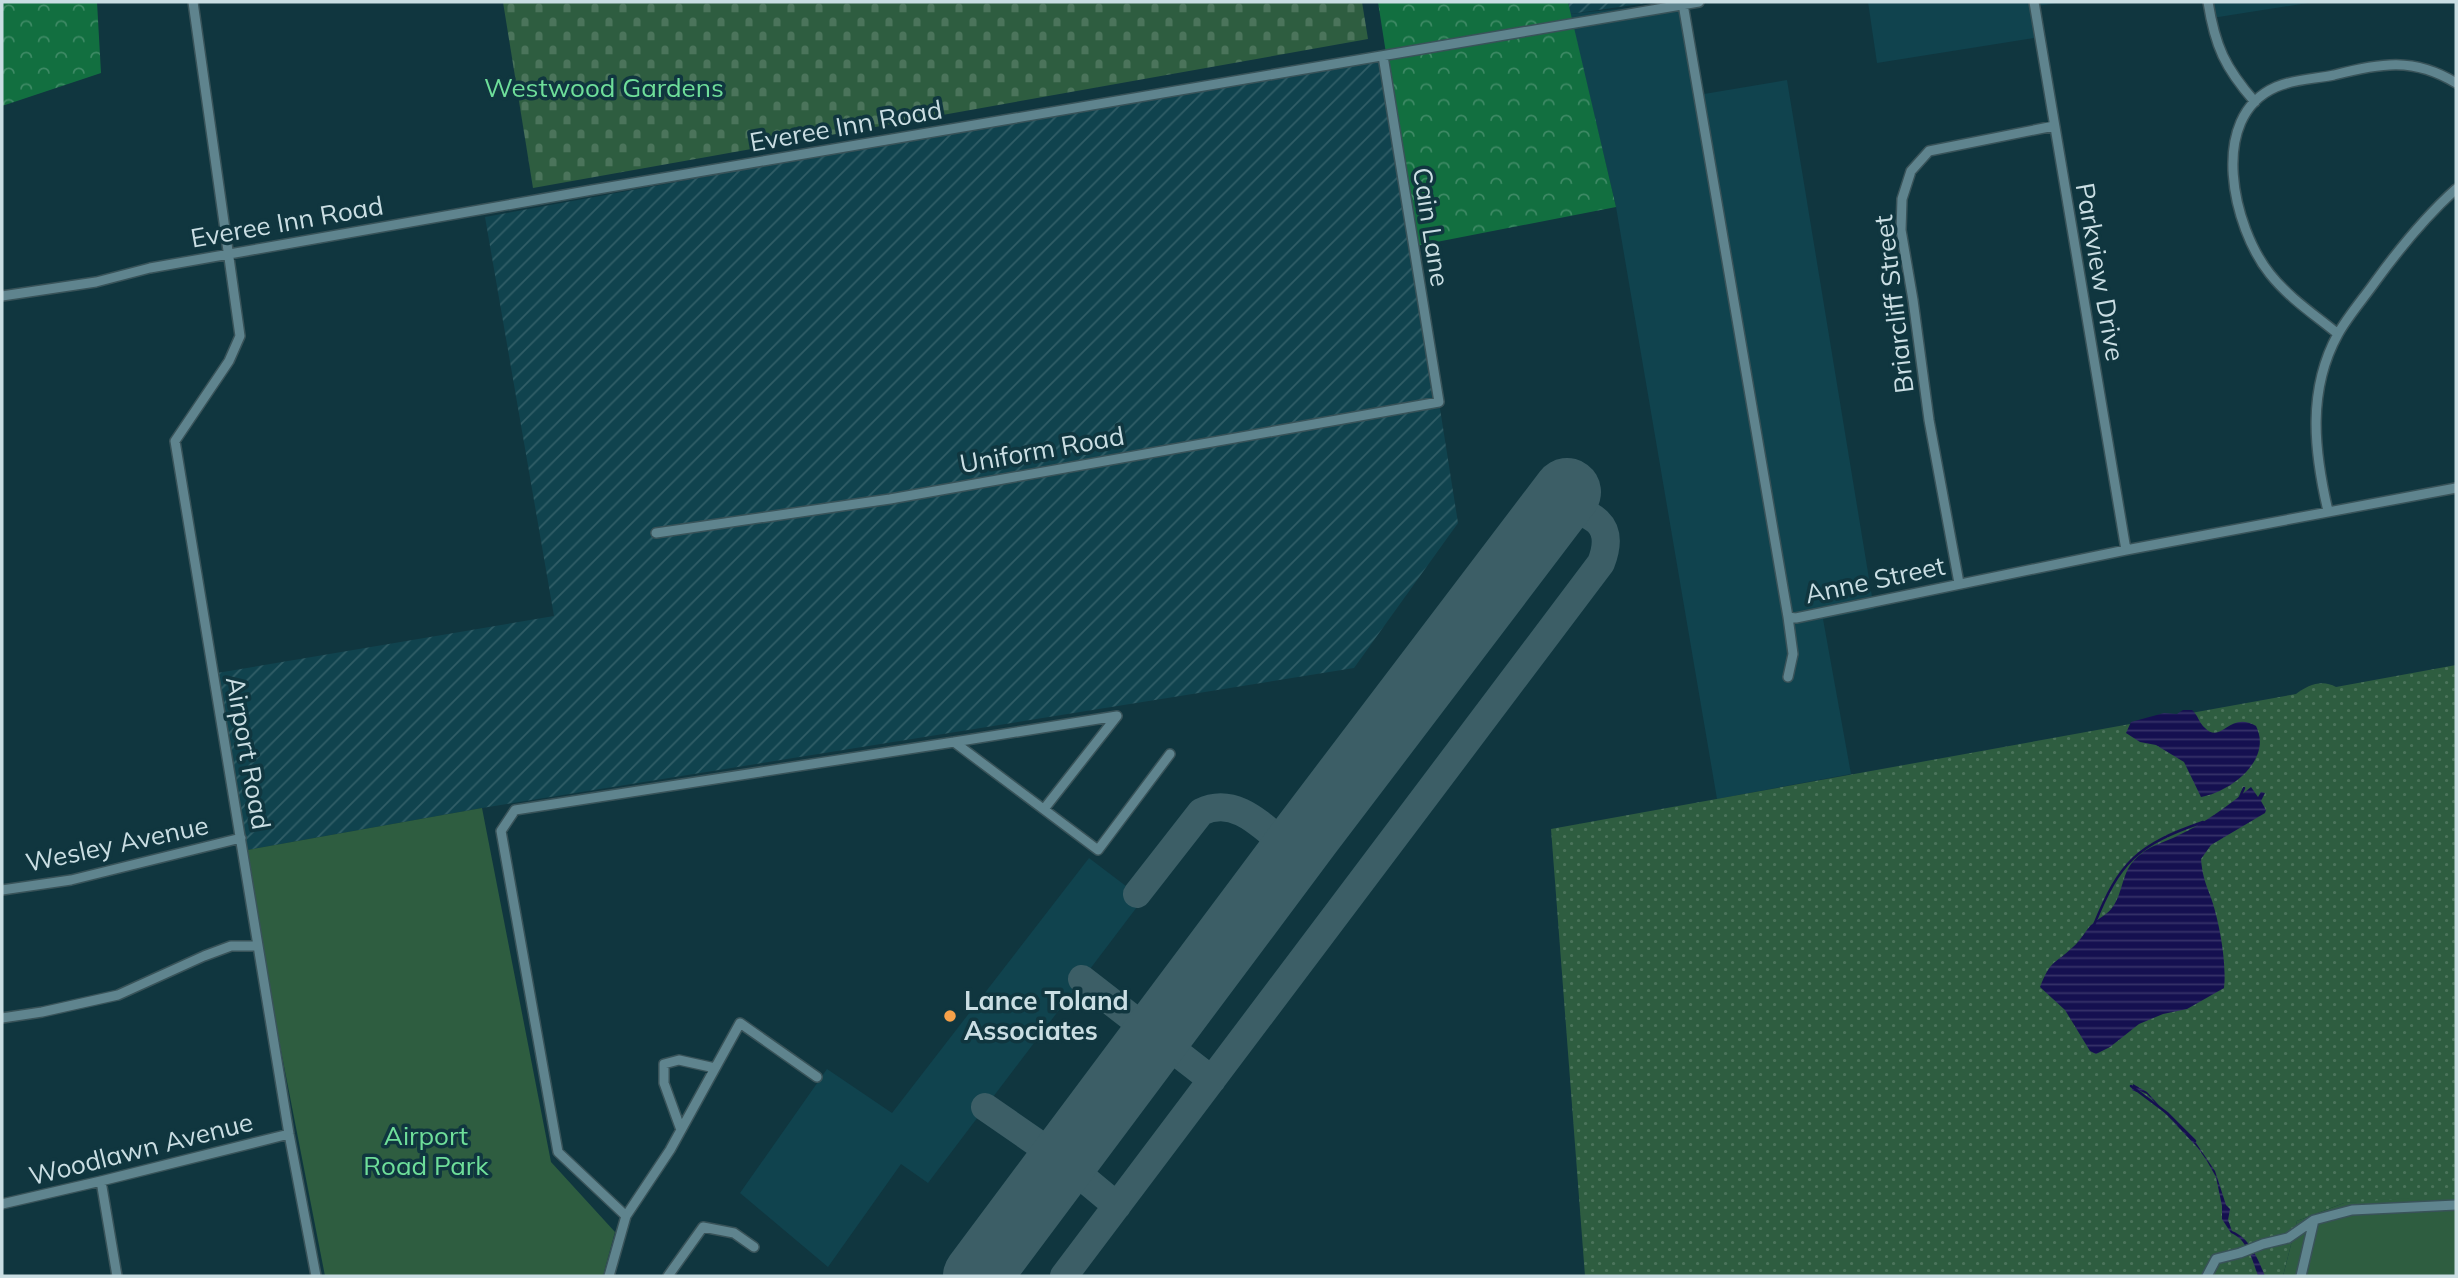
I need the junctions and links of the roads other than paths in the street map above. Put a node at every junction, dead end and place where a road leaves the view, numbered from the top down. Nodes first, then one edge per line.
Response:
1 (193, 2) edge
2 (1699, 2) edge
3 (2034, 2) edge
4 (2208, 2) edge
5 (1683, 4) junction
6 (1383, 56) junction
7 (2456, 83) edge
8 (2255, 102) junction
9 (2054, 126) junction
10 (2456, 189) edge
11 (229, 253) junction
12 (2, 296) edge
13 (2338, 334) junction
14 (1435, 402) joint
15 (2456, 488) edge
16 (2328, 511) junction
17 (656, 533) dead end
18 (2126, 550) junction
19 (1959, 583) junction
20 (1788, 617) junction
21 (1788, 677) dead end
22 (954, 742) junction
23 (1170, 754) dead end
24 (1044, 809) junction
25 (241, 838) junction
26 (2, 890) edge
27 (258, 946) junction
28 (2, 1018) edge
29 (715, 1068) junction
30 (817, 1077) dead end
31 (681, 1130) junction
32 (289, 1134) junction
33 (101, 1181) junction
34 (2, 1204) edge
35 (2456, 1205) edge
36 (626, 1216) junction
37 (2314, 1220) junction
38 (754, 1247) dead end
39 (117, 1276) edge
40 (316, 1276) edge
41 (609, 1276) edge
42 (668, 1276) edge
43 (2207, 1276) edge
44 (2301, 1276) edge

1 - 11 street, Airport Road
2 - 5 street, Everee Inn Road
3 - 9 street, Parkview Drive
4 - 8 street
5 - 6 street, Everee Inn Road
5 - 20 street, Anne Street
6 - 11 street, Everee Inn Road
6 - 14 street, Cain Lane
7 - 8 street
8 - 13 street
9 - 18 street, Parkview Drive
9 - 19 street, Briarcliff Street
10 - 13 street
11 - 12 street, Everee Inn Road
11 - 25 street, Airport Road
13 - 16 street
14 - 17 street, Uniform Road
15 - 16 street, Anne Street
16 - 18 street, Anne Street
18 - 19 street, Anne Street
19 - 20 street, Anne Street
20 - 21 street
22 - 24 street
22 - 24 street
22 - 36 street
23 - 24 street
25 - 26 street, Wesley Avenue
25 - 27 street, Airport Road
27 - 28 street
27 - 32 street, Airport Road
29 - 30 street
29 - 31 street
29 - 31 street
31 - 36 street
32 - 33 street, Woodlawn Avenue
32 - 40 street, Airport Road
33 - 34 street, Woodlawn Avenue
33 - 39 street
35 - 37 street
36 - 41 street
37 - 43 street
37 - 44 street
38 - 42 street

